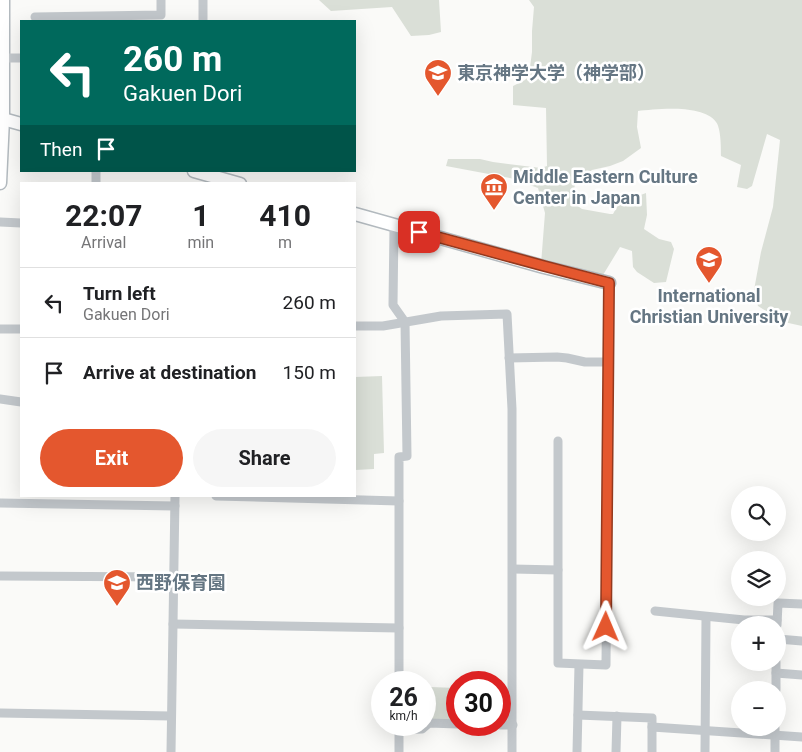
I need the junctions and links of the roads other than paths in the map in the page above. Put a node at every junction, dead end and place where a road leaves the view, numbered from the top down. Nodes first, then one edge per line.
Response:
1 (2, 0) edge
2 (162, 0) edge
3 (203, 0) edge
4 (35, 17) dead end
5 (73, 19) edge
6 (203, 20) edge
7 (3, 58) junction
8 (20, 58) edge
9 (1, 95) edge
10 (3, 119) junction
11 (20, 124) edge
12 (198, 172) edge
13 (232, 182) edge
14 (0, 183) edge
15 (356, 214) edge
16 (0, 222) edge
17 (20, 222) edge
18 (394, 226) junction
19 (609, 283) joint
20 (405, 322) junction
21 (356, 326) edge
22 (0, 329) edge
23 (20, 329) edge
24 (509, 358) junction
25 (608, 362) junction
26 (0, 399) edge
27 (20, 402) edge
28 (558, 441) dead end
29 (175, 497) edge
30 (253, 497) edge
31 (399, 501) junction
32 (0, 503) edge
33 (175, 506) junction
34 (512, 569) junction
35 (558, 570) junction
36 (0, 576) edge
37 (174, 577) junction
38 (802, 604) edge
39 (655, 611) dead end
40 (777, 616) edge
41 (706, 617) junction
42 (731, 619) edge
43 (173, 624) junction
44 (399, 628) junction
45 (786, 640) edge
46 (802, 641) edge
47 (578, 665) junction
48 (399, 671) edge
49 (776, 673) joint
50 (802, 674) edge
51 (776, 681) edge
52 (0, 713) edge
53 (578, 714) junction
54 (171, 716) junction
55 (617, 716) junction
56 (513, 725) joint
57 (652, 727) junction
58 (706, 731) junction
59 (731, 731) edge
60 (786, 733) edge
61 (399, 736) edge
62 (775, 736) edge
63 (802, 737) edge
64 (171, 752) edge
65 (399, 752) edge
66 (512, 752) edge
67 (578, 752) edge
68 (616, 752) edge
69 (652, 752) edge
70 (705, 752) edge
71 (775, 752) edge

1 - 7 street
2 - 5 street
3 - 6 street
4 - 5 street
7 - 8 street
7 - 9 street
9 - 10 street
10 - 11 street
10 - 14 street
12 - 13 street
15 - 18 street
16 - 17 street
18 - 19 street
18 - 20 street
19 - 25 street
20 - 21 street
20 - 24 street
20 - 31 street
22 - 23 street
24 - 25 street
24 - 34 street
25 - 47 street
26 - 27 street
28 - 35 street
29 - 33 street
30 - 31 street
31 - 44 street
32 - 33 street
33 - 37 street
34 - 35 street
34 - 56 street
35 - 47 street
36 - 37 street
37 - 43 street
38 - 40 street
39 - 41 street
41 - 42 street
41 - 58 street
43 - 44 street
43 - 54 street
44 - 48 street
45 - 46 street
47 - 53 street
49 - 50 street
49 - 51 street
52 - 54 street
53 - 55 street
53 - 67 street
54 - 64 street
55 - 57 street
55 - 68 street
56 - 66 street
57 - 58 street
57 - 69 street
58 - 59 street
58 - 70 street
60 - 63 street
61 - 65 street
62 - 71 street

